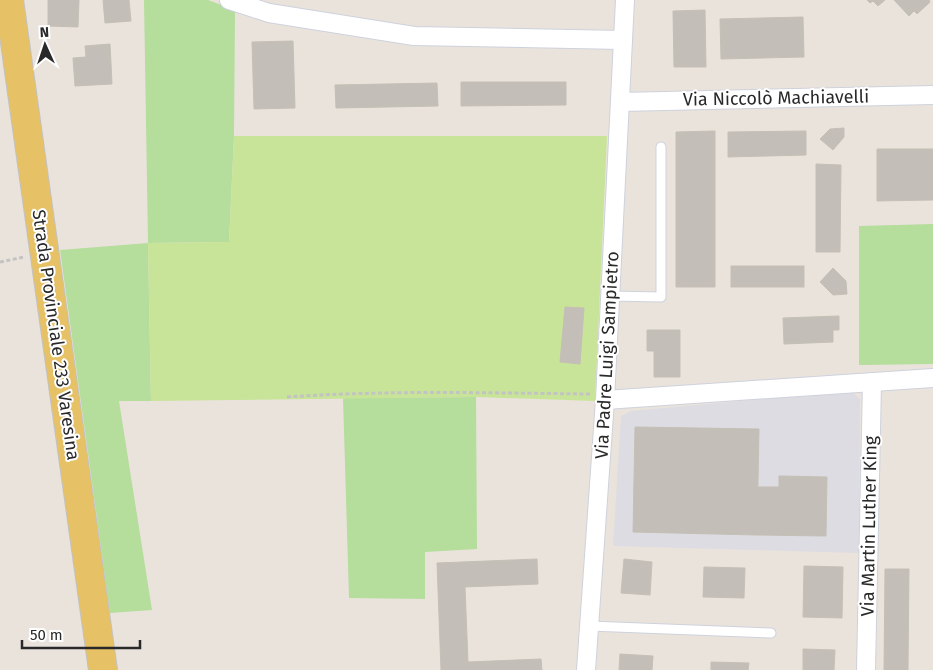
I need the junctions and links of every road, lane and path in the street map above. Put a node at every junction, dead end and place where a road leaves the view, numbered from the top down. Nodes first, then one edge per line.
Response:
1 (9, 0) edge
2 (229, 0) edge
3 (625, 0) edge
4 (623, 40) junction
5 (933, 95) edge
6 (620, 102) junction
7 (661, 147) dead end
8 (610, 296) junction
9 (933, 378) edge
10 (872, 382) junction
11 (287, 397) dead end
12 (605, 400) junction
13 (589, 626) junction
14 (772, 632) dead end
15 (103, 670) edge
16 (586, 670) edge
17 (866, 670) edge

1 - 15 main road, Strada Provinciale 233 Varesina
2 - 4 street
3 - 4 street, Via Padre Luigi Sampietro
4 - 6 street, Via Padre Luigi Sampietro
5 - 6 street, Via Niccolò Machiavelli
6 - 8 street, Via Padre Luigi Sampietro
7 - 8 lane
8 - 12 street, Via Padre Luigi Sampietro
9 - 10 street
10 - 12 street
10 - 17 street, Via Martin Luther King
11 - 12 path
12 - 13 street, Via Padre Luigi Sampietro
13 - 14 lane
13 - 16 street, Via Padre Luigi Sampietro

